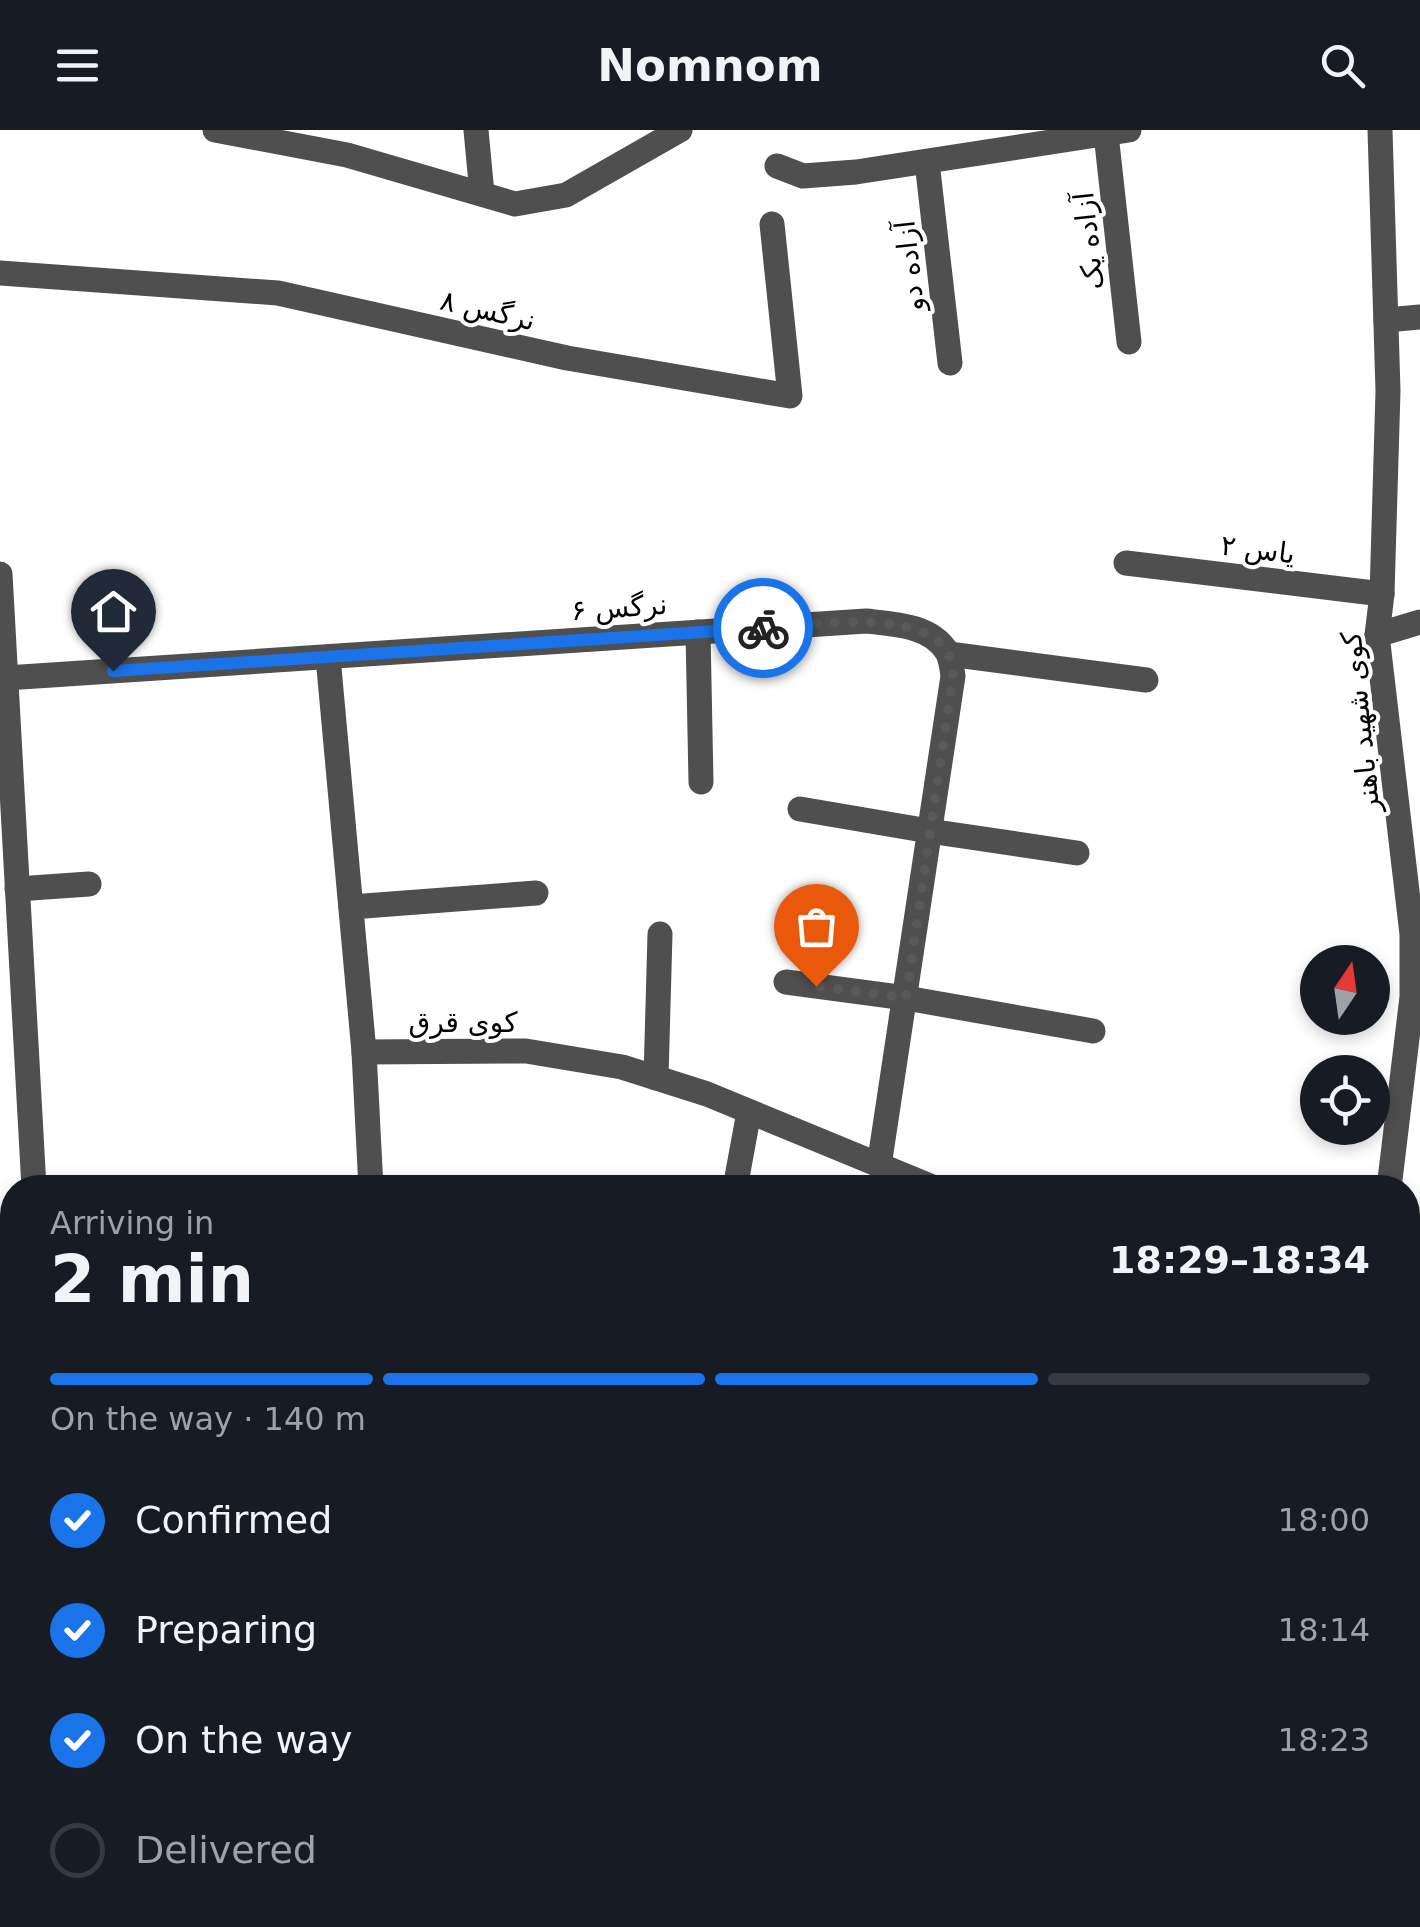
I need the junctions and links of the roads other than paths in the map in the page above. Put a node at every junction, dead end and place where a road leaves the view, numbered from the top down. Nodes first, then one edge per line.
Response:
1 (214, 130) edge
2 (476, 130) edge
3 (680, 130) edge
4 (1380, 130) edge
5 (1118, 132) edge
6 (927, 162) junction
7 (778, 166) dead end
8 (482, 194) junction
9 (772, 224) dead end
10 (0, 273) edge
11 (1420, 316) edge
12 (1386, 320) junction
13 (1129, 342) dead end
14 (950, 363) dead end
15 (1126, 563) dead end
16 (0, 574) edge
17 (1382, 594) junction
18 (1420, 622) edge
19 (698, 632) junction
20 (1377, 635) junction
21 (949, 654) junction
22 (328, 657) junction
23 (6, 678) junction
24 (1146, 680) dead end
25 (4, 725) edge
26 (700, 782) dead end
27 (800, 809) dead end
28 (929, 832) junction
29 (1077, 852) dead end
30 (89, 884) dead end
31 (17, 889) junction
32 (536, 892) dead end
33 (351, 906) junction
34 (660, 934) dead end
35 (786, 982) dead end
36 (906, 998) junction
37 (1093, 1031) dead end
38 (364, 1052) junction
39 (656, 1078) junction
40 (749, 1112) junction
41 (879, 1166) junction
42 (33, 1175) edge
43 (370, 1175) edge
44 (737, 1175) edge
45 (902, 1175) edge
46 (1391, 1175) edge

1 - 8 street
2 - 8 street
3 - 8 street
4 - 12 street, کوی شهید باهنر
5 - 6 street
5 - 13 street, آزاده یک
6 - 7 street
6 - 14 street, آزاده دو
9 - 10 street, نرگس ۸
11 - 12 street
12 - 17 street, کوی شهید باهنر
15 - 17 street, یاس ۲
16 - 23 street
17 - 20 street, کوی شهید باهنر
18 - 20 street
19 - 21 street, نرگس ۶
19 - 22 street, نرگس ۶
19 - 26 street
20 - 46 street, کوی شهید باهنر
21 - 24 street
21 - 28 street
22 - 23 street, نرگس ۶
22 - 33 street
23 - 25 street
25 - 31 street
27 - 28 street
28 - 29 street
28 - 36 street
30 - 31 street
31 - 42 street
32 - 33 street
33 - 38 street
34 - 39 street
35 - 36 street
36 - 37 street
36 - 41 street
38 - 39 street, کوی قرق
38 - 43 street
39 - 40 street, کوی قرق
40 - 41 street, کوی قرق
40 - 44 street
41 - 45 street, کوی قرق

